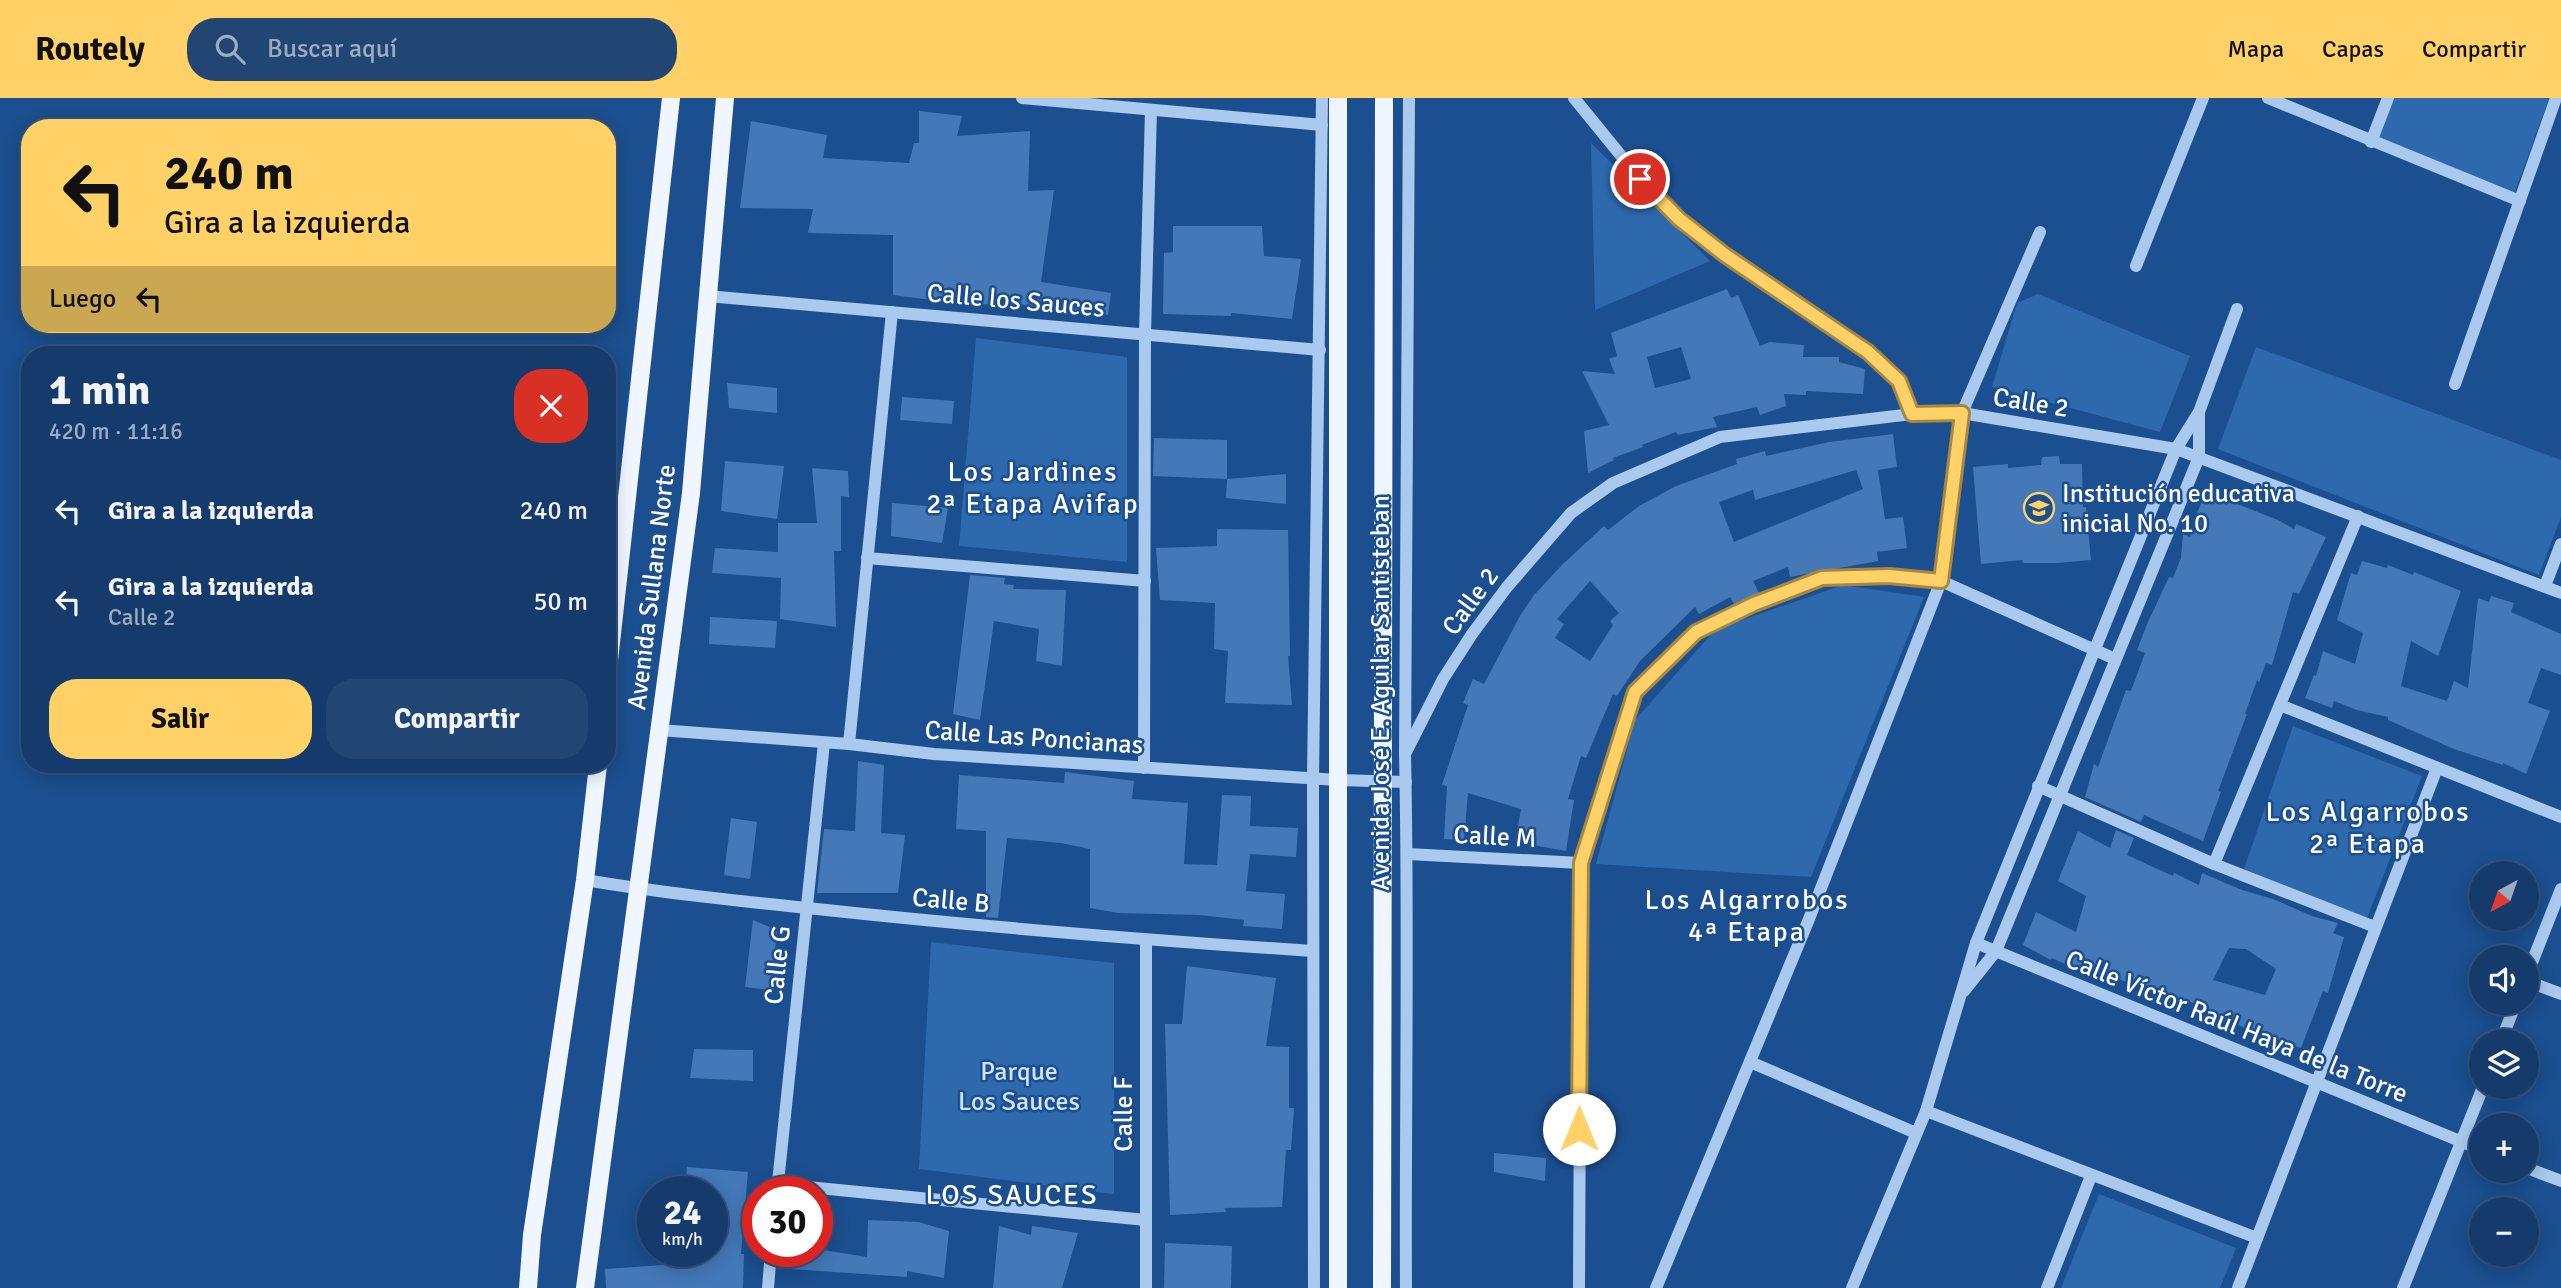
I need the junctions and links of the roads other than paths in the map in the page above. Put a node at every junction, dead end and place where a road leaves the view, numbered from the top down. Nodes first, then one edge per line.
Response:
1 (671, 98) edge
2 (725, 98) edge
3 (1022, 98) edge
4 (1322, 98) edge
5 (1338, 98) edge
6 (1384, 98) edge
7 (1409, 98) edge
8 (1574, 98) edge
9 (2203, 98) edge
10 (2268, 98) edge
11 (2388, 98) edge
12 (2556, 98) edge
13 (1151, 110) junction
14 (1322, 125) junction
15 (2371, 142) junction
16 (2520, 201) junction
17 (2040, 232) dead end
18 (2136, 266) dead end
19 (707, 296) junction
20 (2237, 309) dead end
21 (892, 312) junction
22 (1145, 334) junction
23 (1320, 350) junction
24 (2455, 384) dead end
25 (2199, 412) junction
26 (1962, 413) junction
27 (1912, 414) junction
28 (2176, 449) junction
29 (2199, 457) junction
30 (2358, 516) junction
31 (2561, 544) edge
32 (867, 558) junction
33 (1145, 580) junction
34 (1941, 581) junction
35 (2545, 586) junction
36 (2561, 593) edge
37 (616, 597) edge
38 (2095, 650) junction
39 (2115, 659) junction
40 (2280, 705) junction
41 (659, 730) junction
42 (824, 743) junction
43 (849, 744) junction
44 (1405, 754) junction
45 (1144, 768) junction
46 (2437, 768) junction
47 (597, 773) edge
48 (1313, 779) junction
49 (1338, 780) junction
50 (1384, 782) junction
51 (1406, 782) junction
52 (2038, 786) junction
53 (2060, 796) junction
54 (2561, 817) edge
55 (1408, 854) junction
56 (1581, 863) junction
57 (2214, 864) junction
58 (585, 880) junction
59 (637, 889) junction
60 (2561, 889) edge
61 (806, 908) junction
62 (2375, 927) junction
63 (1146, 940) junction
64 (1976, 943) junction
65 (2539, 945) edge
66 (1313, 951) junction
67 (1996, 951) junction
68 (2539, 986) edge
69 (2561, 994) edge
70 (1960, 997) junction
71 (1750, 1062) junction
72 (2316, 1084) junction
73 (2478, 1099) edge
74 (1926, 1111) junction
75 (1916, 1133) junction
76 (2461, 1142) junction
77 (2469, 1145) edge
78 (2539, 1173) edge
79 (778, 1176) edge
80 (2091, 1176) junction
81 (2561, 1181) edge
82 (833, 1193) edge
83 (1146, 1220) junction
84 (2257, 1238) junction
85 (770, 1267) edge
86 (528, 1288) edge
87 (585, 1288) edge
88 (768, 1288) edge
89 (1146, 1288) edge
90 (1314, 1288) edge
91 (1338, 1288) edge
92 (1382, 1288) edge
93 (1406, 1288) edge
94 (1579, 1288) edge
95 (1656, 1288) edge
96 (1852, 1288) edge
97 (2046, 1288) edge
98 (2238, 1288) edge
99 (2403, 1288) edge

1 - 37 main road, Avenida Sullana Norte
2 - 19 main road, Avenida Sullana Norte
3 - 13 street
4 - 14 street
5 - 49 main road, Avenida José E. Aguilar Santisteban
6 - 50 main road, Avenida José E. Aguilar Santisteban
7 - 44 street, Avenida José E. Aguilar Santisteban
8 - 27 street
9 - 18 street
10 - 15 street
11 - 15 street
12 - 16 street
13 - 14 street
13 - 22 street
14 - 23 street
15 - 16 street
16 - 24 street
17 - 26 street
19 - 21 street, Calle los Sauces
19 - 41 main road, Avenida Sullana Norte
20 - 25 street
21 - 22 street, Calle los Sauces
21 - 32 street
22 - 23 street, Calle los Sauces
22 - 33 street
23 - 48 street
25 - 28 street
25 - 29 street
26 - 27 street, Calle 2
26 - 28 street, Calle 2
26 - 34 street
27 - 44 street, Calle 2
28 - 29 street, Calle 2
28 - 38 street
29 - 30 street, Calle 2
29 - 39 street
30 - 35 street, Calle 2
30 - 40 street
31 - 35 street
32 - 33 street
32 - 43 street
33 - 45 street
34 - 38 street
34 - 56 street
34 - 71 street
35 - 36 street, Calle 2
38 - 39 street
38 - 52 street
39 - 53 street
40 - 46 street
40 - 57 street
41 - 42 street, Calle Las Poncianas
41 - 59 main road, Avenida Sullana Norte
42 - 43 street, Calle Las Poncianas
42 - 61 street, Calle G
43 - 45 street, Calle Las Poncianas
44 - 51 street, Avenida José E. Aguilar Santisteban
45 - 48 street, Calle Las Poncianas
46 - 54 street
46 - 62 street
47 - 58 main road
48 - 49 street, Calle Las Poncianas
48 - 66 street
49 - 50 street, Calle Las Poncianas
49 - 91 main road, Avenida José E. Aguilar Santisteban
50 - 51 street, Calle Las Poncianas
50 - 92 main road, Avenida José E. Aguilar Santisteban
51 - 55 street, Avenida José E. Aguilar Santisteban
52 - 53 street
52 - 64 street
53 - 57 street
53 - 67 street
55 - 56 street, Calle M
55 - 93 street, Avenida José E. Aguilar Santisteban
56 - 94 street
57 - 62 street
58 - 59 street, Calle B
58 - 86 main road
59 - 61 street, Calle B
59 - 87 main road, Avenida Sullana Norte
60 - 65 street
61 - 63 street, Calle B
61 - 79 street, Calle G
62 - 72 street
63 - 66 street, Calle B
63 - 83 street, Calle F
64 - 67 street, Calle Víctor Raúl Haya de la Torre
64 - 70 street
66 - 90 street
67 - 70 street
67 - 72 street, Calle Víctor Raúl Haya de la Torre
68 - 69 street
70 - 74 street
71 - 75 street
71 - 95 street
72 - 76 street, Calle Víctor Raúl Haya de la Torre
72 - 84 street
73 - 76 street
74 - 75 street
74 - 80 street
75 - 96 street
76 - 77 street, Calle Víctor Raúl Haya de la Torre
76 - 99 street
78 - 81 street
80 - 84 street
80 - 97 street
82 - 83 street
83 - 89 street, Calle F
84 - 98 street
85 - 88 street

